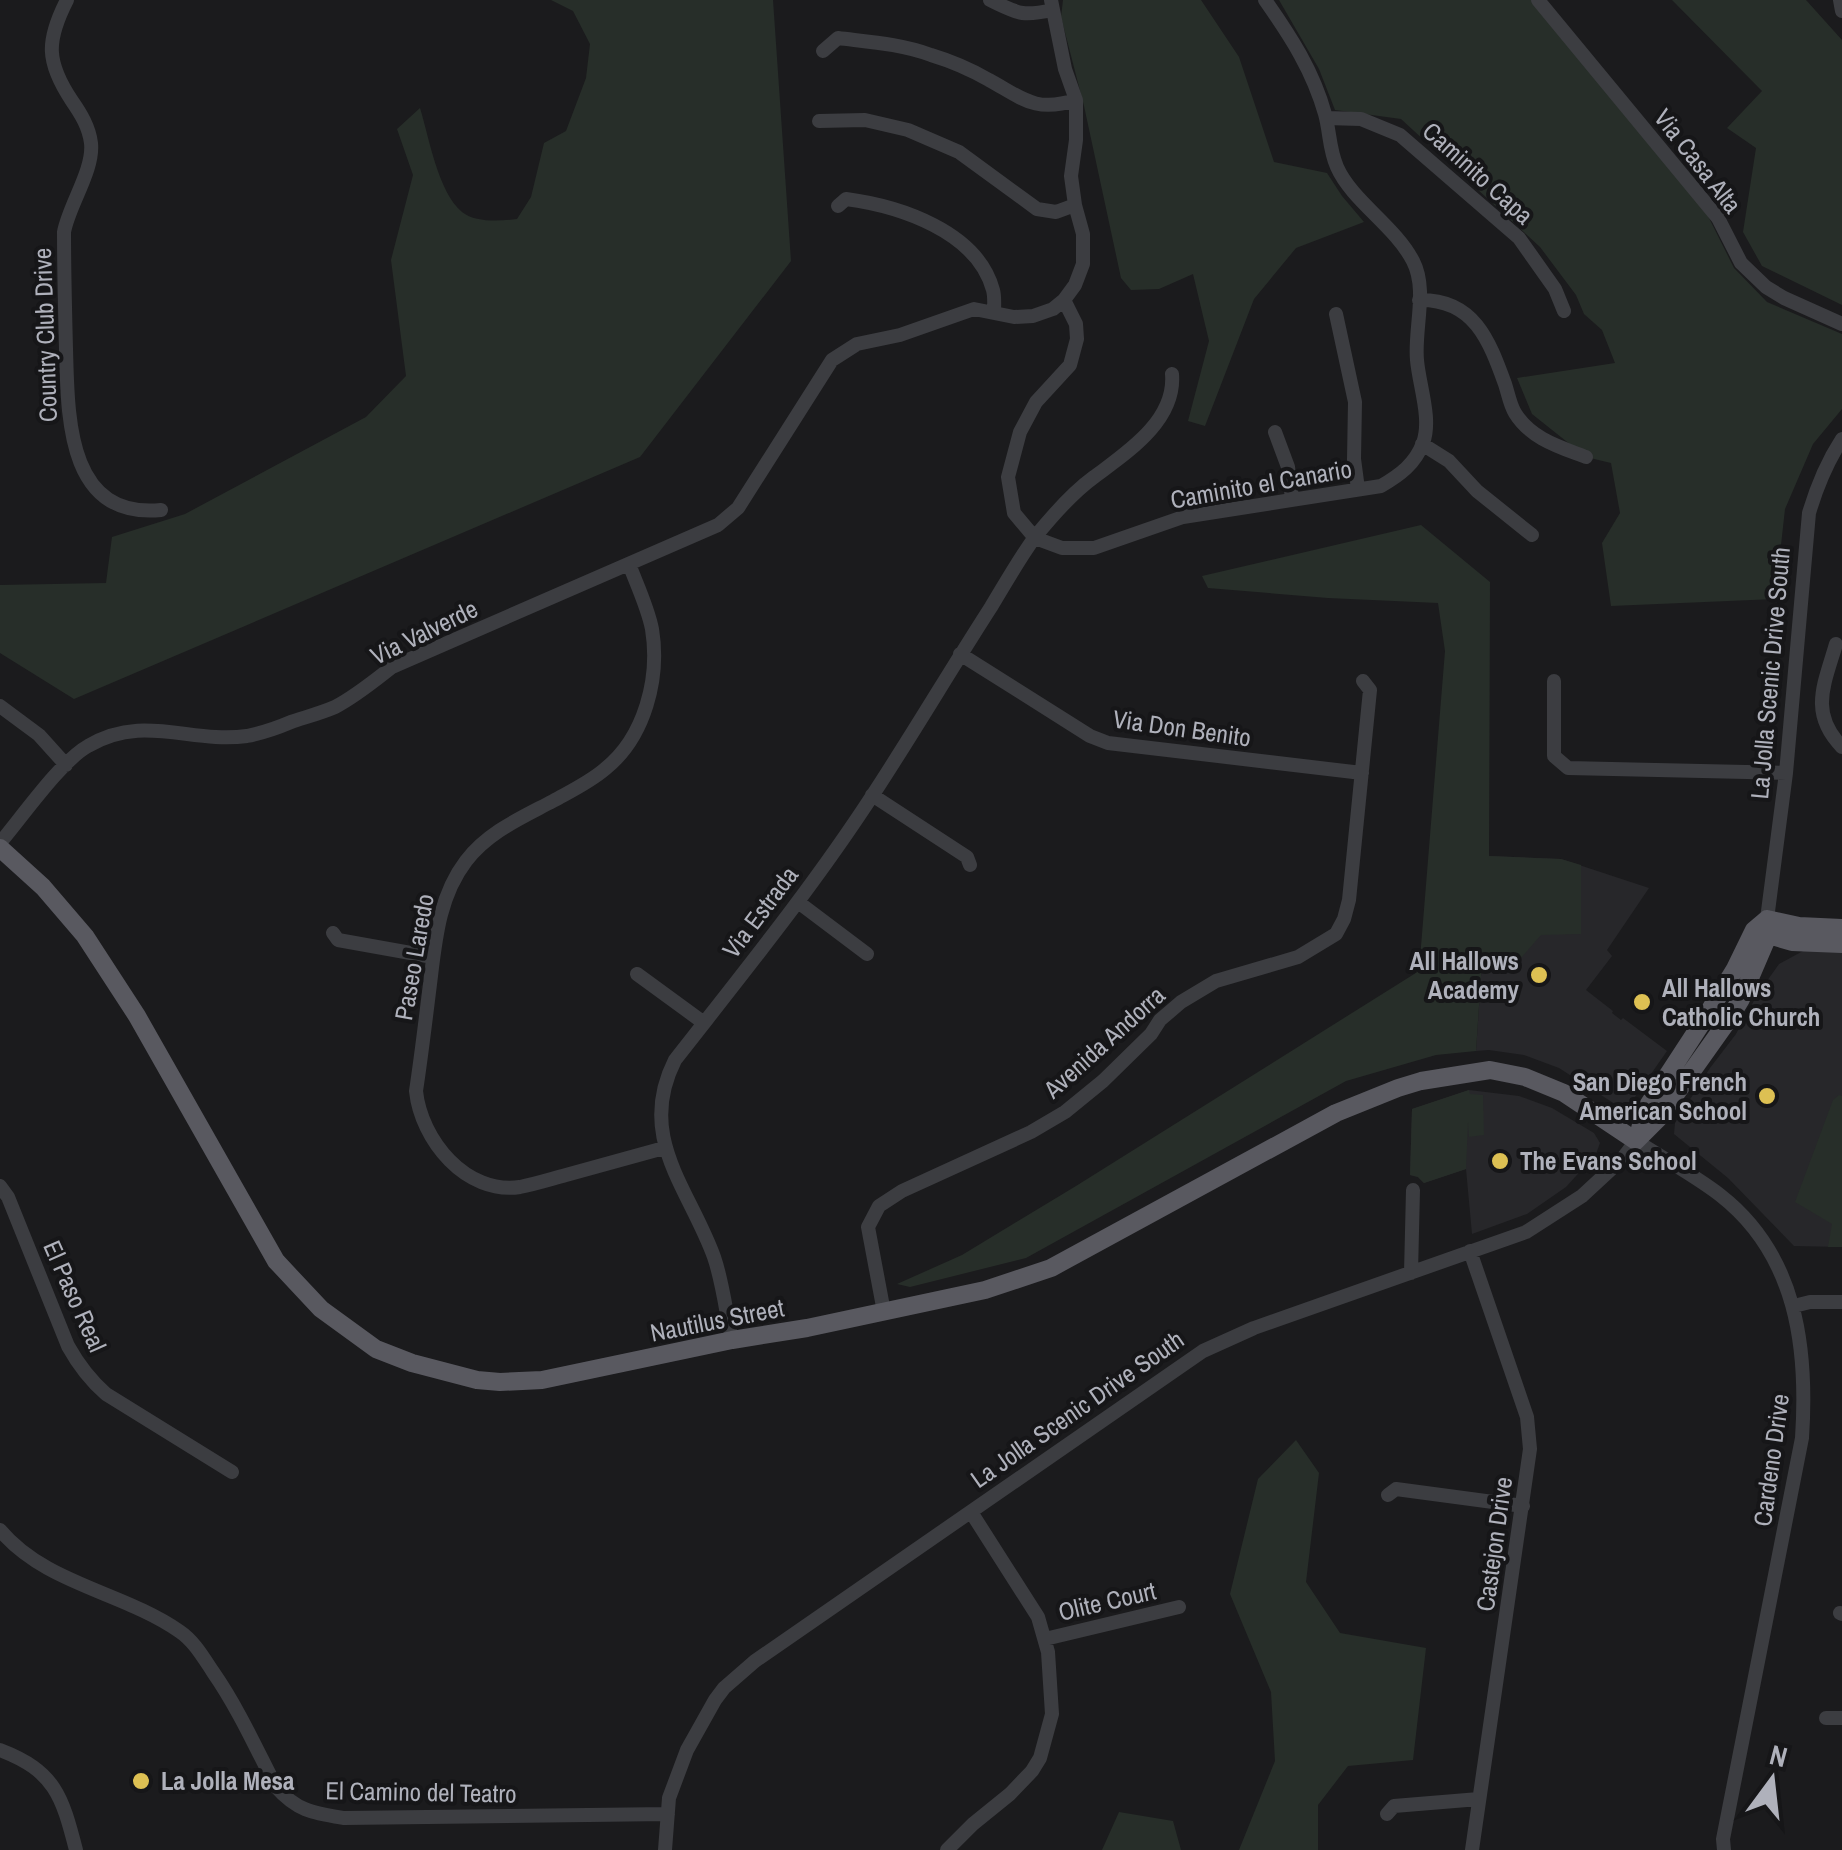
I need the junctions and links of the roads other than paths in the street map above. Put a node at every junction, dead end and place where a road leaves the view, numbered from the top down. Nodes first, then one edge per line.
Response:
1 (67, 0) edge
2 (990, 0) edge
3 (1265, 0) edge
4 (1538, 0) edge
5 (1840, 0) edge
6 (1051, 5) edge
7 (1842, 11) edge
8 (823, 51) dead end
9 (1076, 100) junction
10 (1326, 118) junction
11 (819, 120) dead end
12 (1075, 205) junction
13 (838, 206) dead end
14 (1064, 300) junction
15 (1419, 300) junction
16 (1564, 311) dead end
17 (994, 313) junction
18 (1336, 314) dead end
19 (1842, 324) edge
20 (1172, 374) dead end
21 (1275, 432) dead end
22 (1842, 438) edge
23 (1422, 444) junction
24 (1586, 457) dead end
25 (1358, 489) junction
26 (1292, 498) junction
27 (160, 510) dead end
28 (1532, 535) dead end
29 (1035, 538) junction
30 (629, 564) junction
31 (1836, 644) dead end
32 (960, 654) junction
33 (1362, 680) dead end
34 (1554, 682) dead end
35 (0, 706) edge
36 (1792, 709) junction
37 (1821, 712) junction
38 (1842, 746) edge
39 (66, 764) junction
40 (1362, 772) junction
41 (1786, 773) junction
42 (872, 795) junction
43 (0, 845) edge
44 (970, 865) dead end
45 (798, 902) junction
46 (1763, 928) junction
47 (1842, 928) edge
48 (333, 933) dead end
49 (1842, 944) edge
50 (867, 954) dead end
51 (433, 957) junction
52 (637, 974) dead end
53 (704, 1023) junction
54 (1636, 1141) junction
55 (664, 1148) junction
56 (0, 1186) edge
57 (1413, 1190) dead end
58 (1470, 1252) junction
59 (1411, 1273) junction
60 (1842, 1302) edge
61 (1794, 1306) junction
62 (884, 1312) junction
63 (732, 1340) junction
64 (232, 1472) dead end
65 (1388, 1495) dead end
66 (1523, 1506) junction
67 (971, 1512) junction
68 (0, 1530) edge
69 (1179, 1607) dead end
70 (1045, 1639) junction
71 (0, 1750) edge
72 (1479, 1800) junction
73 (668, 1814) junction
74 (1387, 1814) dead end
75 (76, 1850) edge
76 (665, 1850) edge
77 (947, 1850) edge
78 (1472, 1850) edge
79 (1724, 1850) edge

1 - 27 street, Country Club Drive
2 - 6 street
3 - 10 street
4 - 19 street, Via Casa Alta
5 - 7 street
6 - 9 street
8 - 9 street
9 - 12 street
10 - 15 street
10 - 16 street, Caminito Capa
11 - 12 street
12 - 14 street
13 - 17 street
14 - 17 street, Via Valverde
14 - 29 street
15 - 23 street
15 - 24 street
17 - 30 street, Via Valverde
18 - 25 street
20 - 29 street, Via Estrada
21 - 26 street
22 - 36 street, La Jolla Scenic Drive South
23 - 25 street, Caminito el Canario
23 - 28 street
25 - 26 street, Caminito el Canario
26 - 29 street, Caminito el Canario
29 - 32 street, Via Estrada
30 - 39 street, Via Valverde
30 - 51 street, Paseo Laredo
31 - 37 street
32 - 40 street, Via Don Benito
32 - 42 street, Via Estrada
33 - 40 street, Avenida Andorra
34 - 41 street
35 - 39 street
36 - 37 street
36 - 41 street, La Jolla Scenic Drive South
37 - 38 street
39 - 43 street, Via Valverde
40 - 62 street, Avenida Andorra
41 - 46 street, La Jolla Scenic Drive South
42 - 44 street
42 - 45 street, Via Estrada
43 - 63 main road, Nautilus Street
45 - 50 street
45 - 53 street, Via Estrada
46 - 47 main road
46 - 49 main road
46 - 54 main road, La Jolla Scenic Drive South
48 - 51 street
51 - 55 street, Paseo Laredo
52 - 53 street
53 - 55 street, Via Estrada
54 - 58 street, La Jolla Scenic Drive South
54 - 61 street, Cardeno Drive
54 - 62 main road, Nautilus Street
55 - 63 street, Via Estrada
56 - 64 street, El Paso Real
57 - 59 street
58 - 59 street, La Jolla Scenic Drive South
58 - 66 street, Castejon Drive
59 - 67 street, La Jolla Scenic Drive South
60 - 61 street
61 - 79 street, Cardeno Drive
62 - 63 main road, Nautilus Street
65 - 66 street
66 - 72 street, Castejon Drive
67 - 70 street
67 - 73 street, La Jolla Scenic Drive South
68 - 73 street, El Camino del Teatro
69 - 70 street, Olite Court
70 - 77 street
71 - 75 street
72 - 74 street
72 - 78 street, Castejon Drive
73 - 76 street, La Jolla Scenic Drive South

